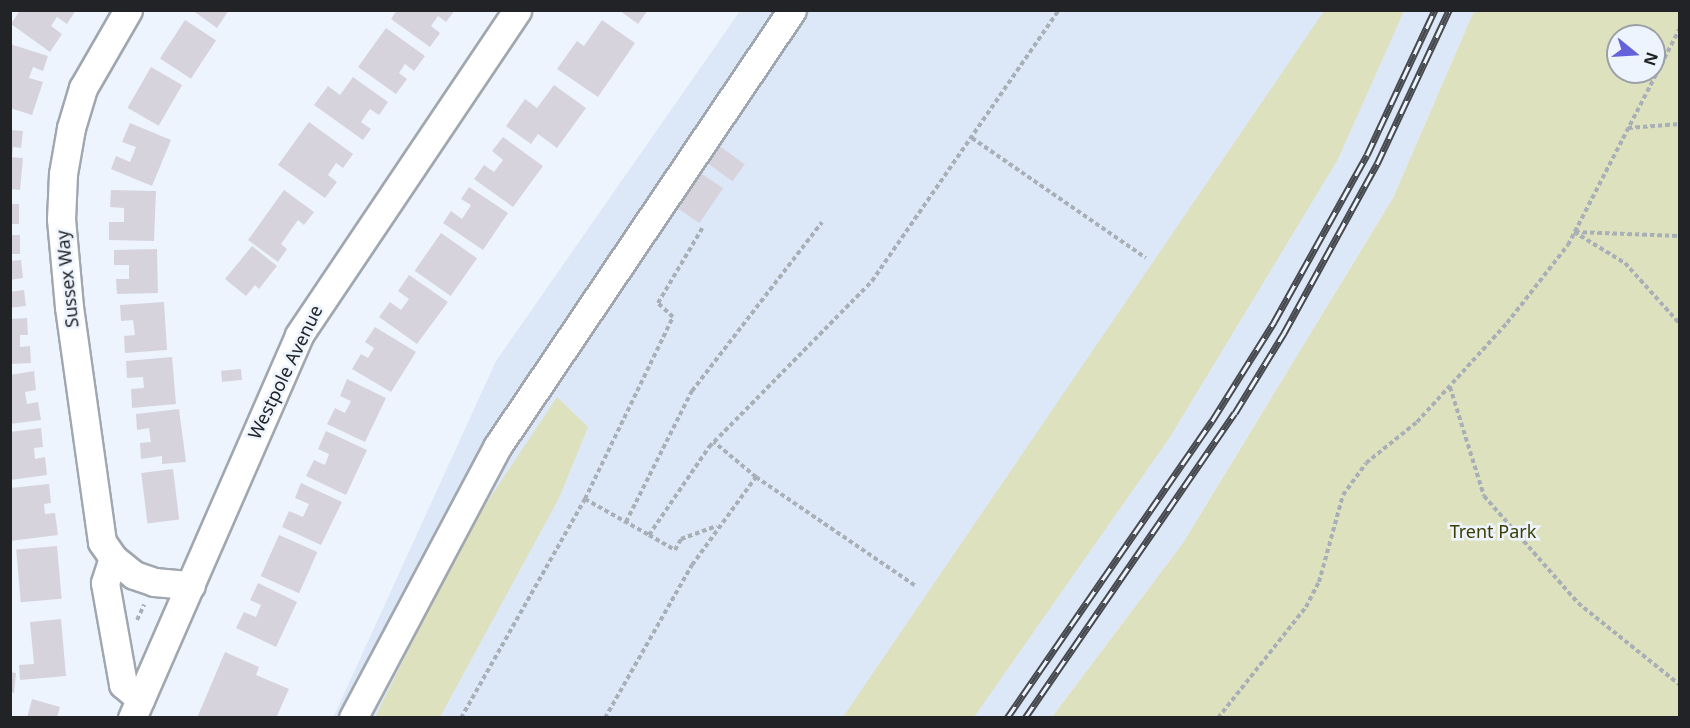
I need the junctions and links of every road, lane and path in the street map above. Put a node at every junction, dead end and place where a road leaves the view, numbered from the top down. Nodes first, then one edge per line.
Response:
1 (128, 10) edge
2 (517, 10) edge
3 (792, 10) edge
4 (1059, 10) edge
5 (1680, 28) edge
6 (1680, 124) edge
7 (1628, 128) junction
8 (972, 138) junction
9 (822, 222) dead end
10 (703, 227) dead end
11 (1574, 232) junction
12 (1680, 236) edge
13 (1146, 258) dead end
14 (1680, 324) edge
15 (1450, 386) junction
16 (714, 442) junction
17 (756, 477) junction
18 (585, 499) junction
19 (626, 522) junction
20 (719, 525) junction
21 (649, 535) junction
22 (113, 558) junction
23 (191, 585) junction
24 (916, 586) dead end
25 (1680, 686) edge
26 (136, 708) edge
27 (353, 717) edge
28 (460, 717) edge
29 (605, 717) edge
30 (1219, 717) edge

1 - 22 street, Sussex Way
2 - 23 street, Westpole Avenue
3 - 27 street
4 - 8 path
5 - 7 path
6 - 7 path
7 - 11 path
8 - 13 path
8 - 16 path
9 - 19 path
10 - 18 path
11 - 12 path
11 - 14 path
11 - 15 path
15 - 25 path
15 - 30 path
16 - 17 path
16 - 21 path
17 - 20 path
17 - 24 path
18 - 19 path
18 - 28 path
19 - 21 path
20 - 21 path
20 - 29 path
22 - 23 street, Sussex Way
22 - 26 street
23 - 26 street, Westpole Avenue

